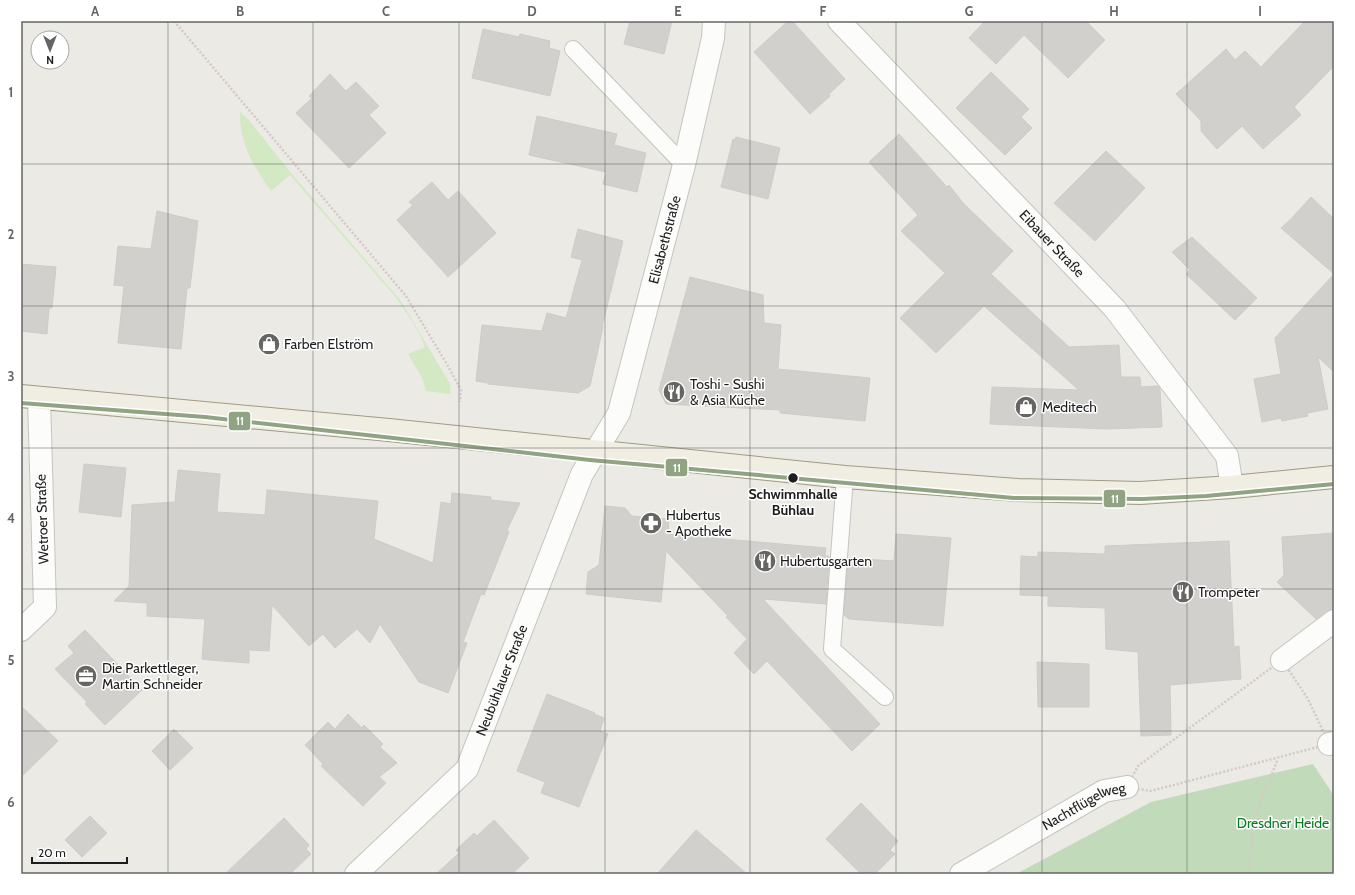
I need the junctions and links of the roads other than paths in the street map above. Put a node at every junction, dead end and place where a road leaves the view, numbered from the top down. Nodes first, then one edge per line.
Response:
1 (714, 21) edge
2 (839, 21) edge
3 (573, 49) dead end
4 (684, 165) junction
5 (30, 397) edge
6 (595, 452) junction
7 (845, 477) junction
8 (1334, 477) edge
9 (1232, 487) junction
10 (1334, 621) edge
11 (21, 630) edge
12 (1282, 660) road end
13 (885, 698) dead end
14 (1127, 787) road end
15 (356, 874) edge
16 (961, 874) edge

1 - 4 street, Elisabethstraße
2 - 9 street, Eibauer Straße
3 - 4 lane
4 - 6 street, Elisabethstraße
5 - 6 main road
5 - 11 street, Wetroer Straße
6 - 7 main road
6 - 15 street, Neubühlauer Straße
7 - 9 main road
7 - 13 lane
8 - 9 main road
10 - 12 street
14 - 16 street, Nachtflügelweg

